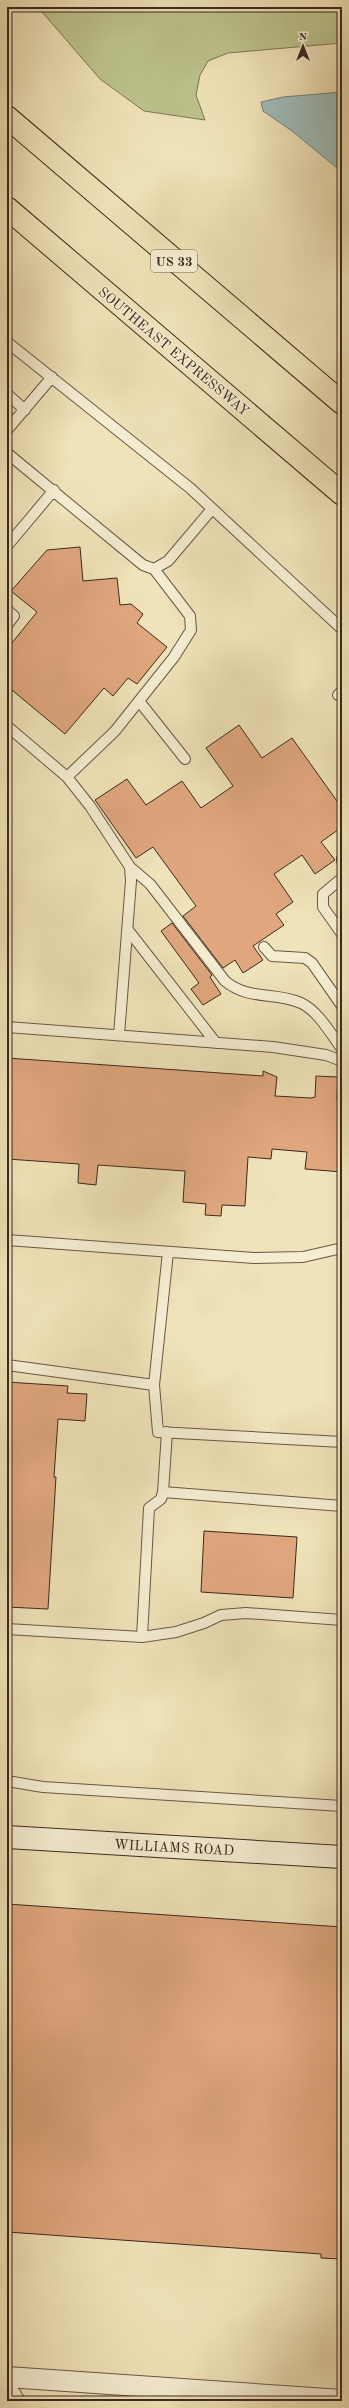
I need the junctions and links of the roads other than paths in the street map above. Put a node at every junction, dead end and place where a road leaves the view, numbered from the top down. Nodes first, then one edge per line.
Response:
1 (7, 117) edge
2 (7, 208) edge
3 (7, 342) edge
4 (52, 377) junction
5 (7, 394) edge
6 (342, 403) edge
7 (25, 410) junction
8 (7, 430) edge
9 (7, 452) edge
10 (54, 490) junction
11 (342, 494) edge
12 (212, 509) junction
13 (7, 546) edge
14 (154, 569) junction
15 (7, 610) edge
16 (7, 625) edge
17 (342, 629) edge
18 (139, 701) junction
19 (7, 726) edge
20 (185, 759) dead end
21 (66, 777) junction
22 (342, 858) edge
23 (342, 861) edge
24 (130, 867) junction
25 (342, 878) edge
26 (128, 930) junction
27 (342, 934) edge
28 (264, 947) dead end
29 (342, 1006) edge
30 (7, 1027) edge
31 (119, 1035) junction
32 (216, 1043) junction
33 (342, 1050) edge
34 (332, 1057) junction
35 (342, 1061) edge
36 (7, 1240) edge
37 (342, 1248) edge
38 (168, 1252) junction
39 (7, 1365) edge
40 (154, 1385) junction
41 (167, 1432) junction
42 (342, 1442) edge
43 (163, 1492) junction
44 (342, 1506) edge
45 (342, 1620) edge
46 (7, 1628) edge
47 (142, 1636) junction
48 (7, 1780) edge
49 (342, 1806) edge
50 (7, 1837) edge
51 (342, 1857) edge
52 (7, 2377) edge
53 (7, 2380) edge
54 (342, 2400) edge
55 (20, 2401) edge

1 - 6 highway, US 33
2 - 11 highway, SOUTHEAST EXPRESSWAY
3 - 4 lane
4 - 7 lane
4 - 12 lane
5 - 7 lane
7 - 8 lane
9 - 10 lane
10 - 13 lane
10 - 14 lane
12 - 14 lane
12 - 17 lane
14 - 18 lane
15 - 16 lane
18 - 20 lane
18 - 21 lane
19 - 21 lane
21 - 24 lane
22 - 23 lane
24 - 26 lane
24 - 33 lane
25 - 27 lane
26 - 31 lane
26 - 32 lane
28 - 29 lane
30 - 31 lane
31 - 32 lane
32 - 34 lane
33 - 34 lane
34 - 35 lane
36 - 38 lane
37 - 38 lane
38 - 40 lane
39 - 40 lane
40 - 41 lane
41 - 42 lane
41 - 43 lane
43 - 44 lane
43 - 47 lane
45 - 47 lane
46 - 47 lane
48 - 49 lane
50 - 51 main road, WILLIAMS ROAD
52 - 54 street
53 - 55 lane

